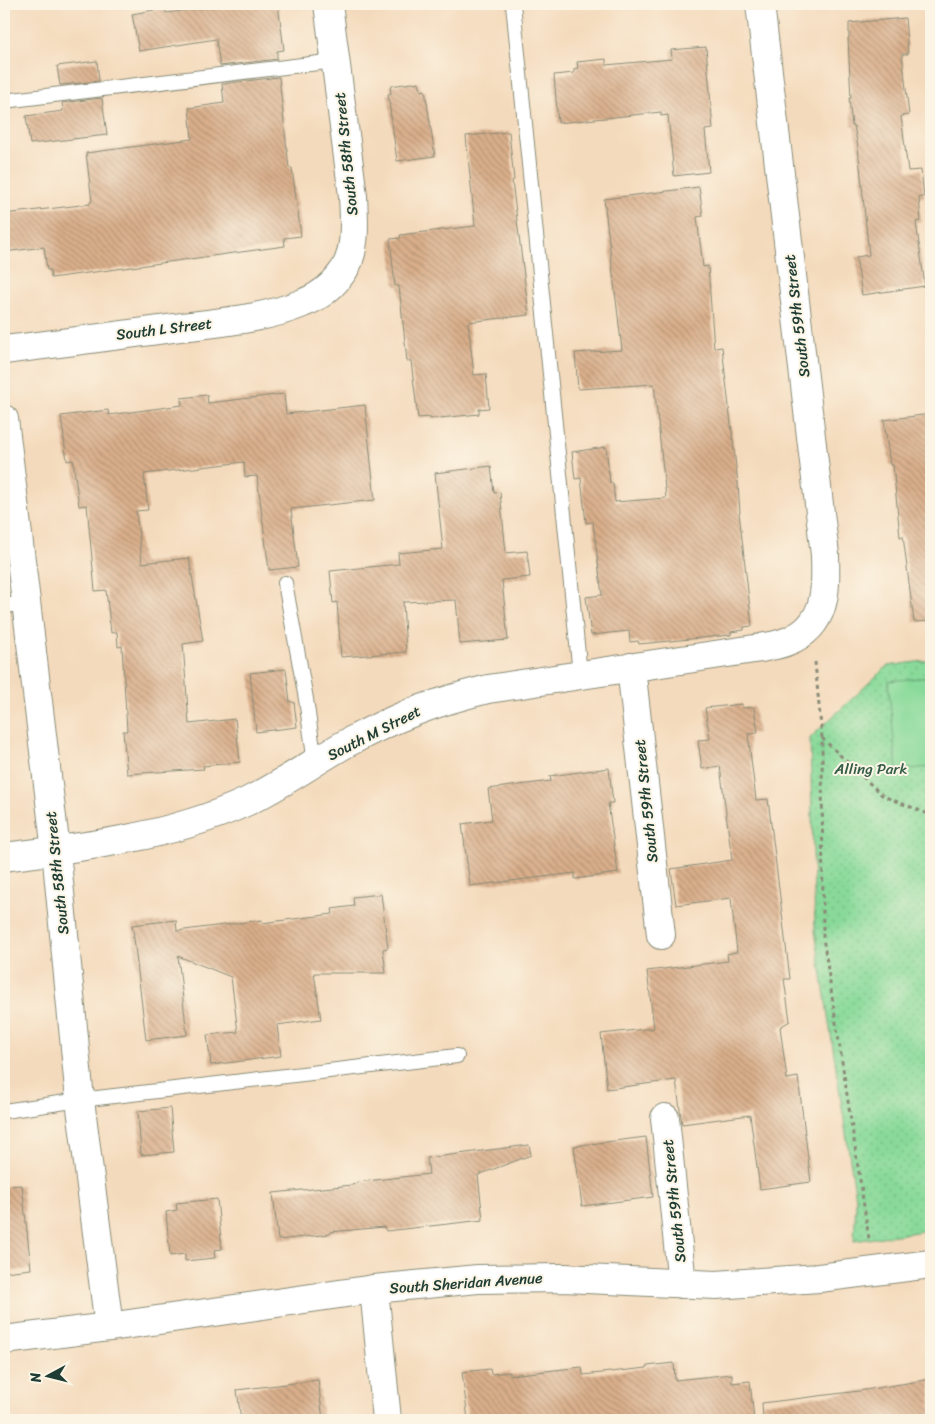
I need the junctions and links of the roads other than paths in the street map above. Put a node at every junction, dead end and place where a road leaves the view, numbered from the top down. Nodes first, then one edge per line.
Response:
1 (335, 4) edge
2 (513, 4) edge
3 (760, 4) edge
4 (335, 61) junction
5 (4, 101) edge
6 (321, 294) joint
7 (4, 350) edge
8 (4, 418) edge
9 (285, 584) dead end
10 (15, 605) edge
11 (811, 626) joint
12 (631, 667) junction
13 (580, 674) junction
14 (315, 763) junction
15 (56, 850) junction
16 (4, 857) edge
17 (661, 935) dead end
18 (457, 1056) dead end
19 (80, 1100) junction
20 (4, 1111) edge
21 (665, 1118) dead end
22 (931, 1264) edge
23 (682, 1284) junction
24 (374, 1289) junction
25 (109, 1327) junction
26 (4, 1340) edge
27 (388, 1420) edge

1 - 4 street, South 58th Street
2 - 13 lane
3 - 11 street, South 59th Street
4 - 5 lane
4 - 6 street, South 58th Street
6 - 7 street, South L Street
8 - 10 street, South 58th Street
9 - 14 lane
10 - 15 street, South 58th Street
11 - 12 street, South M Street
12 - 13 street, South M Street
12 - 17 street, South 59th Street
13 - 14 street, South M Street
14 - 15 street, South M Street
15 - 16 street, South M Street
15 - 19 street, South 58th Street
18 - 19 lane
19 - 20 lane
19 - 25 street, South 58th Street
21 - 23 street, South 59th Street
22 - 23 street, South Sheridan Avenue
23 - 24 street, South Sheridan Avenue
24 - 25 street, South Sheridan Avenue
24 - 27 street
25 - 26 street, South Sheridan Avenue

